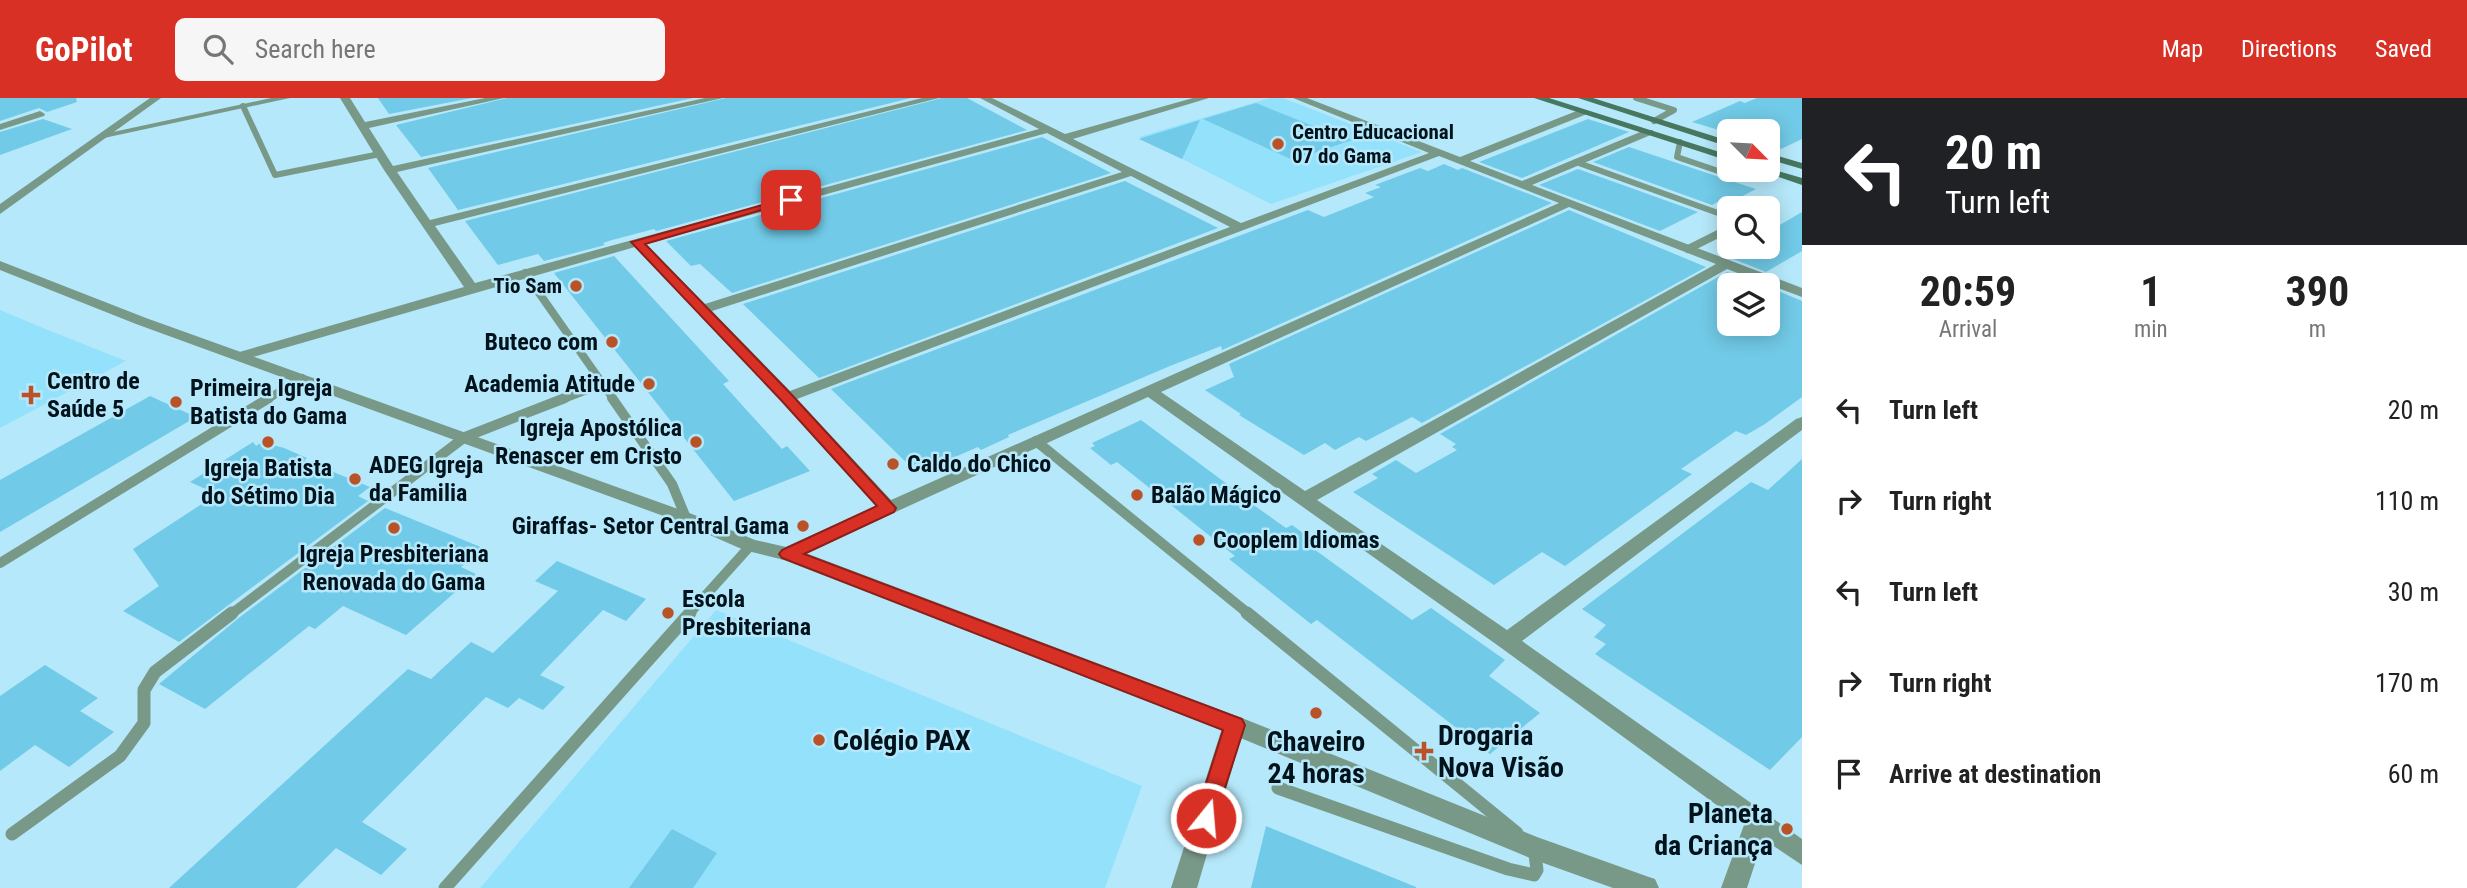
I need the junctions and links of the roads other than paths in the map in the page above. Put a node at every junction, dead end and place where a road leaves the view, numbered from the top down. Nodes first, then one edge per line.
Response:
1 (156, 98) edge
2 (285, 98) edge
3 (345, 98) edge
4 (499, 98) edge
5 (718, 98) edge
6 (934, 98) edge
7 (985, 98) edge
8 (1204, 98) edge
9 (1298, 98) edge
10 (1539, 98) edge
11 (1636, 98) edge
12 (1591, 99) edge
13 (243, 106) junction
14 (1583, 112) junction
15 (40, 114) dead end
16 (190, 116) junction
17 (128, 117) junction
18 (1656, 122) junction
19 (362, 126) junction
20 (0, 127) edge
21 (1047, 130) junction
22 (1649, 132) junction
23 (1698, 134) junction
24 (104, 135) junction
25 (1064, 138) junction
26 (1717, 140) edge
27 (1680, 142) junction
28 (1437, 153) junction
29 (380, 154) junction
30 (1717, 154) edge
31 (1780, 160) edge
32 (1460, 161) junction
33 (1576, 162) junction
34 (1802, 166) edge
35 (390, 170) junction
36 (1717, 171) edge
37 (1130, 173) junction
38 (1780, 175) edge
39 (1802, 182) edge
40 (1522, 185) junction
41 (1568, 203) junction
42 (0, 210) edge
43 (1717, 213) edge
44 (427, 224) junction
45 (1240, 227) junction
46 (1717, 234) edge
47 (637, 242) junction
48 (1688, 249) junction
49 (3, 264) edge
50 (1726, 264) junction
51 (525, 273) junction
52 (472, 288) junction
53 (1800, 290) edge
54 (701, 310) junction
55 (241, 356) junction
56 (302, 378) junction
57 (603, 384) junction
58 (1148, 390) junction
59 (786, 397) junction
60 (1802, 422) edge
61 (465, 438) junction
62 (1036, 441) junction
63 (1303, 500) junction
64 (888, 508) junction
65 (686, 518) junction
66 (751, 545) junction
67 (788, 554) junction
68 (0, 563) edge
69 (1507, 641) junction
70 (1234, 725) junction
71 (1278, 788) dead end
72 (1757, 821) junction
73 (12, 834) dead end
74 (1535, 848) junction
75 (1802, 853) edge
76 (444, 888) edge
77 (1184, 888) edge
78 (1646, 888) edge
79 (1734, 888) edge

1 - 17 street
2 - 13 street
3 - 19 street
4 - 19 street
5 - 35 street
6 - 44 street
7 - 21 street
8 - 25 street
9 - 28 street
10 - 14 main road
11 - 18 lane
12 - 18 main road
13 - 16 street
13 - 29 lane
14 - 22 main road
14 - 32 street
15 - 20 street
16 - 17 street
16 - 24 street
17 - 24 street
18 - 22 main road
18 - 23 main road
19 - 29 street
21 - 25 street
21 - 47 street
22 - 27 main road
22 - 33 street
23 - 26 main road
23 - 27 main road
24 - 42 street
25 - 37 street
27 - 30 main road
27 - 36 lane
28 - 32 street
28 - 45 street
29 - 35 street
31 - 34 main road
32 - 40 street
33 - 40 street
33 - 43 lane
35 - 44 street
37 - 45 street
37 - 54 street
38 - 39 main road
40 - 41 street
41 - 48 street
41 - 58 street
44 - 52 street
45 - 59 street
46 - 48 lane
47 - 51 street
47 - 54 street
48 - 50 street
49 - 55 street
50 - 53 street
50 - 63 street
51 - 52 street
51 - 57 lane
52 - 55 street
54 - 59 street
55 - 56 street
56 - 61 street
56 - 68 lane
57 - 61 lane
57 - 65 lane
58 - 62 street
58 - 63 street
59 - 64 street
60 - 69 street
61 - 65 street
61 - 73 lane
62 - 64 street
62 - 74 lane
63 - 69 street
64 - 67 street
65 - 66 street
66 - 67 street
66 - 76 lane
67 - 70 street
69 - 72 street
70 - 74 street
70 - 77 street
71 - 74 lane
72 - 75 street
72 - 79 street
74 - 78 street

